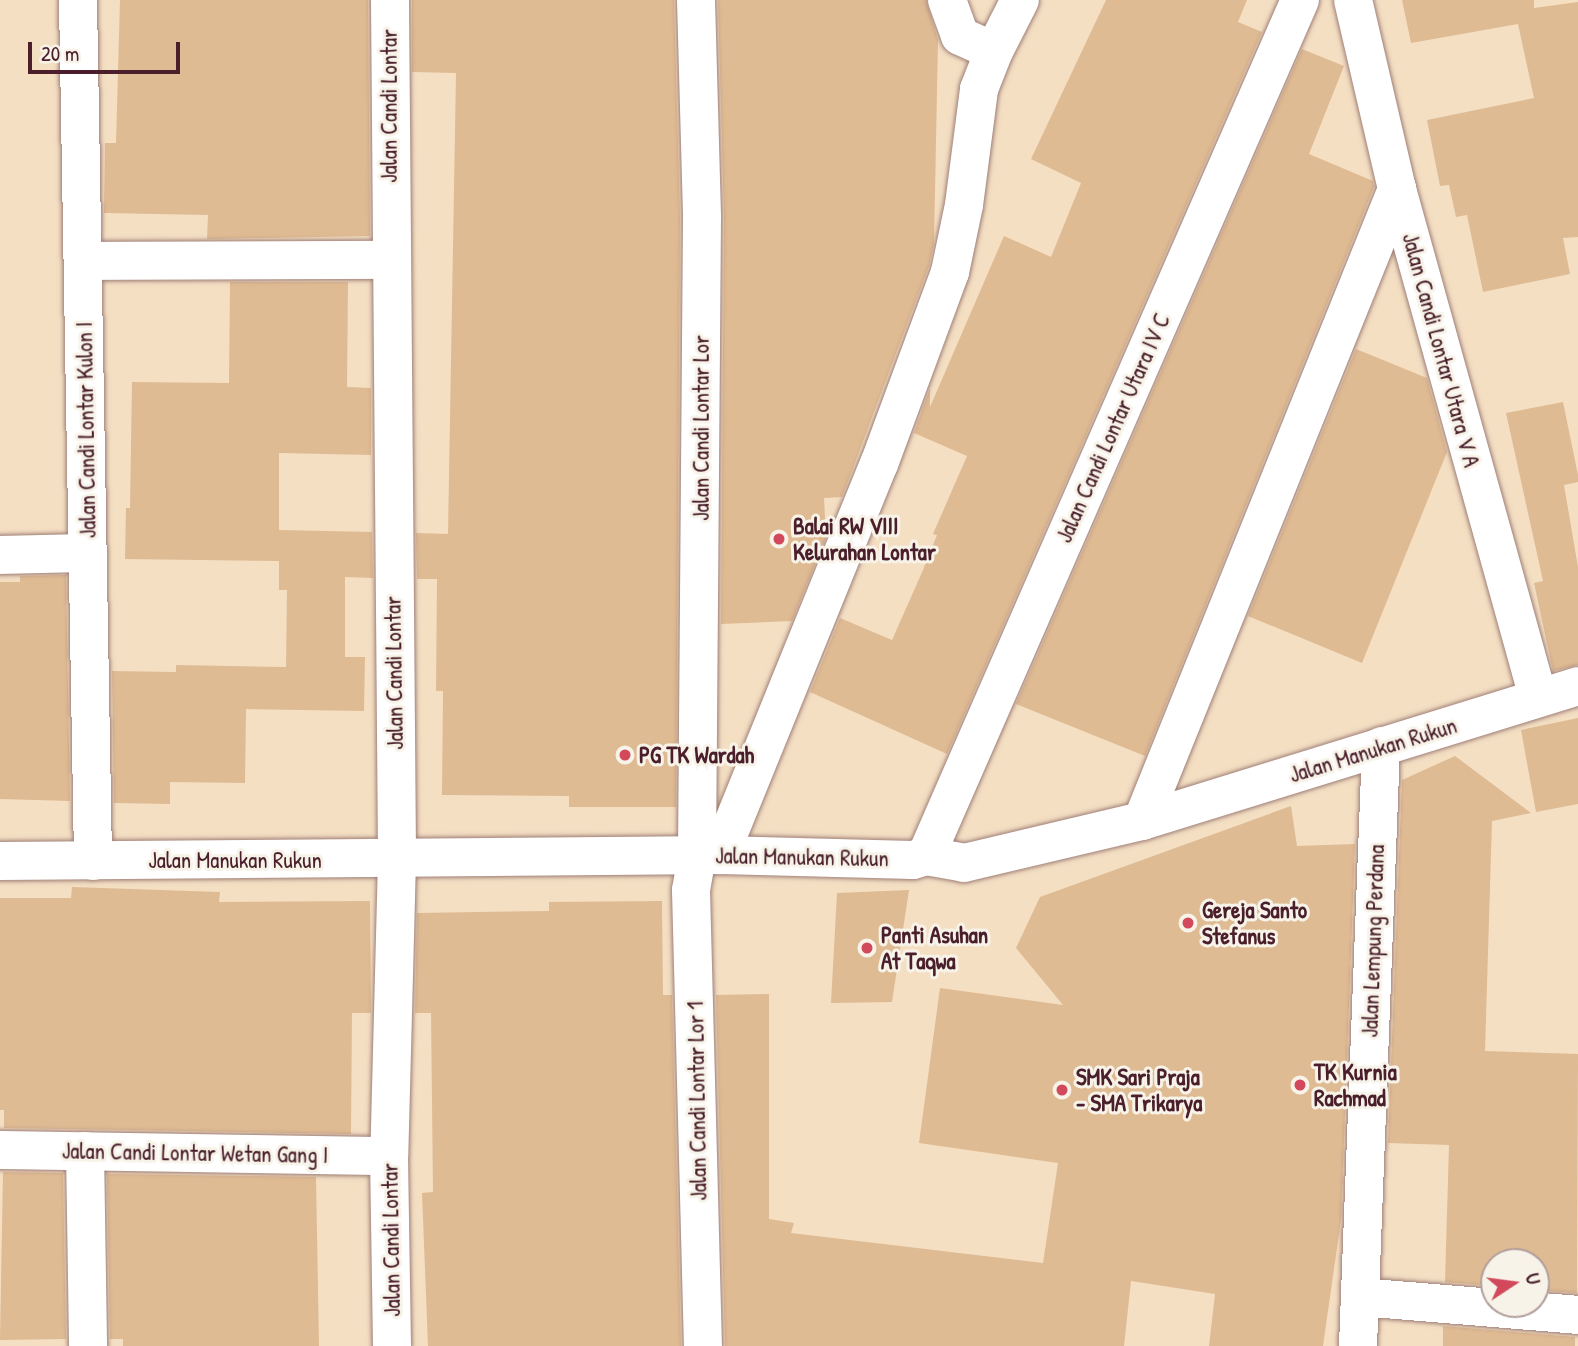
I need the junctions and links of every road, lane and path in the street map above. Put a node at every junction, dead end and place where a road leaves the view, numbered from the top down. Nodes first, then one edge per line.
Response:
1 (78, 0) edge
2 (390, 0) edge
3 (696, 0) edge
4 (947, 0) edge
5 (1020, 0) edge
6 (1300, 0) edge
7 (1353, 0) edge
8 (994, 51) junction
9 (1397, 189) junction
10 (388, 260) junction
11 (83, 261) junction
12 (88, 553) junction
13 (0, 555) edge
14 (1578, 686) edge
15 (1538, 697) junction
16 (1381, 746) junction
17 (1142, 821) junction
18 (709, 855) junction
19 (926, 856) junction
20 (397, 860) junction
21 (0, 861) edge
22 (93, 861) junction
23 (0, 1150) edge
24 (85, 1151) junction
25 (389, 1156) junction
26 (1360, 1297) junction
27 (1578, 1315) edge
28 (88, 1346) edge
29 (392, 1346) edge
30 (703, 1346) edge
31 (1358, 1346) edge

1 - 11 street, Jalan Candi Lontar Kulon I
2 - 10 street, Jalan Candi Lontar
3 - 18 street, Jalan Candi Lontar Lor
4 - 8 street
5 - 8 street
6 - 19 street, Jalan Candi Lontar Utara IV C
7 - 9 street, Jalan Candi Lontar Utara V A
8 - 18 street
9 - 15 street, Jalan Candi Lontar Utara V A
9 - 17 street
10 - 11 street
10 - 20 street, Jalan Candi Lontar
11 - 12 street, Jalan Candi Lontar Kulon I
12 - 13 street
12 - 22 street, Jalan Candi Lontar Kulon I
14 - 15 street, Jalan Manukan Rukun
15 - 16 street, Jalan Manukan Rukun
16 - 17 street, Jalan Manukan Rukun
16 - 26 street, Jalan Lempung Perdana
17 - 19 street, Jalan Manukan Rukun
18 - 19 street, Jalan Manukan Rukun
18 - 20 street, Jalan Manukan Rukun
18 - 30 street, Jalan Candi Lontar Lor 1
20 - 22 street, Jalan Manukan Rukun
20 - 25 street, Jalan Candi Lontar
21 - 22 street, Jalan Manukan Rukun
23 - 24 street, Jalan Candi Lontar Wetan Gang I
24 - 25 street, Jalan Candi Lontar Wetan Gang I
24 - 28 street
25 - 29 street, Jalan Candi Lontar
26 - 27 street
26 - 31 street, Jalan Lempung Perdana

